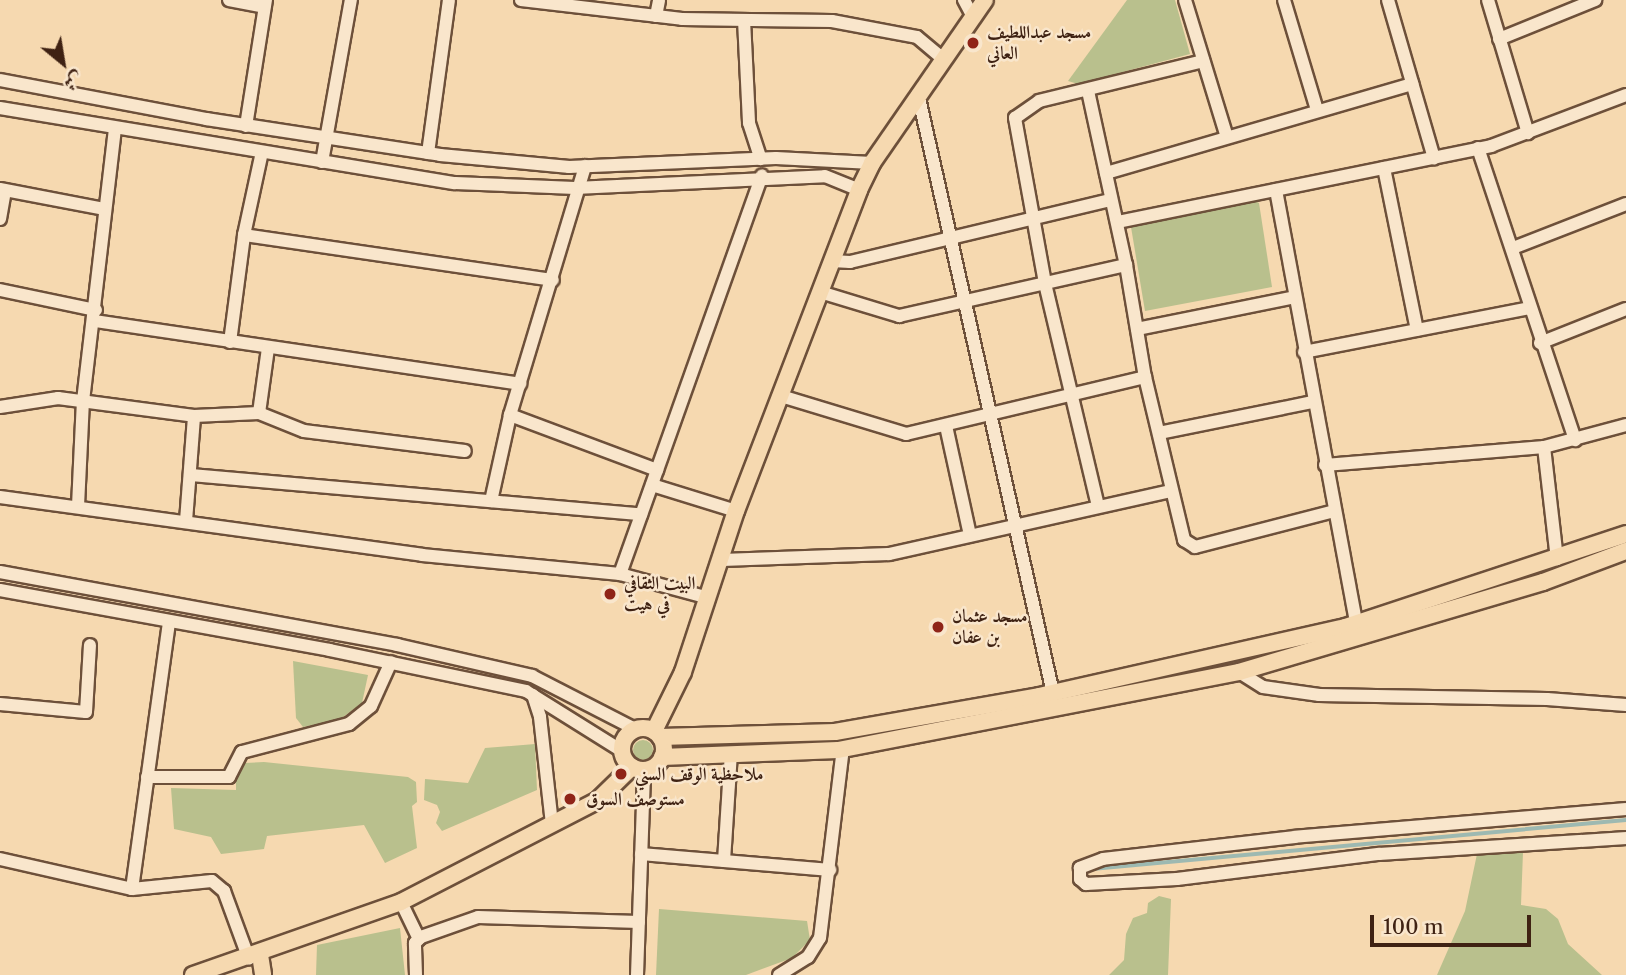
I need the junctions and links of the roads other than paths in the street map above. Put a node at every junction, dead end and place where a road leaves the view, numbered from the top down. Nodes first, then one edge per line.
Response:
1 (229, 0) edge
2 (351, 0) edge
3 (449, 0) edge
4 (521, 0) edge
5 (659, 0) edge
6 (964, 0) edge
7 (985, 0) edge
8 (1185, 0) edge
9 (1284, 0) edge
10 (1388, 0) edge
11 (1488, 0) edge
12 (1595, 0) edge
13 (265, 3) edge
14 (972, 15) junction
15 (656, 16) junction
16 (744, 20) junction
17 (1499, 39) junction
18 (943, 59) junction
19 (1203, 61) junction
20 (0, 80) edge
21 (1412, 84) junction
22 (1088, 91) junction
23 (918, 94) junction
24 (1626, 94) edge
25 (0, 108) edge
26 (1317, 110) junction
27 (246, 126) junction
28 (115, 128) junction
29 (1528, 133) junction
30 (1227, 137) junction
31 (324, 139) junction
32 (1478, 149) junction
33 (262, 152) junction
34 (429, 153) junction
35 (1434, 158) junction
36 (761, 159) junction
37 (322, 162) junction
38 (872, 163) junction
39 (585, 166) junction
40 (1384, 168) junction
41 (1106, 173) junction
42 (762, 176) junction
43 (582, 187) junction
44 (2, 189) edge
45 (859, 190) junction
46 (1276, 190) junction
47 (1111, 200) junction
48 (1626, 204) edge
49 (105, 209) junction
50 (0, 219) edge
51 (1032, 219) junction
52 (1118, 222) junction
53 (244, 235) junction
54 (953, 239) junction
55 (1513, 248) junction
56 (832, 261) junction
57 (1126, 265) junction
58 (553, 280) junction
59 (1045, 283) junction
60 (0, 290) edge
61 (820, 292) junction
62 (1294, 297) junction
63 (966, 301) junction
64 (1530, 308) junction
65 (1626, 309) edge
66 (95, 315) junction
67 (1137, 329) junction
68 (1417, 330) junction
69 (230, 342) junction
70 (1540, 344) junction
71 (268, 348) junction
72 (1304, 352) junction
73 (1145, 377) junction
74 (520, 384) junction
75 (1070, 392) junction
76 (781, 396) junction
77 (83, 401) junction
78 (1313, 402) junction
79 (0, 407) edge
80 (990, 412) junction
81 (259, 413) junction
82 (194, 415) junction
83 (510, 415) junction
84 (1626, 425) edge
85 (946, 426) junction
86 (1159, 433) junction
87 (1575, 440) junction
88 (1544, 447) junction
89 (465, 451) dead end
90 (1325, 465) junction
91 (657, 470) junction
92 (191, 475) junction
93 (652, 485) junction
94 (1171, 491) junction
95 (0, 497) edge
96 (491, 501) junction
97 (78, 506) junction
98 (1098, 506) junction
99 (736, 511) junction
100 (1334, 511) junction
101 (641, 514) junction
102 (186, 521) junction
103 (1014, 525) junction
104 (1626, 534) edge
105 (970, 535) junction
106 (1626, 551) edge
107 (1557, 559) junction
108 (722, 560) junction
109 (0, 572) edge
110 (620, 575) junction
111 (0, 590) edge
112 (709, 598) junction
113 (169, 622) junction
114 (1356, 623) junction
115 (90, 645) dead end
116 (391, 662) junction
117 (1183, 663) junction
118 (1239, 672) junction
119 (1187, 682) junction
120 (1053, 693) junction
121 (533, 695) junction
122 (0, 704) edge
123 (1626, 705) edge
124 (635, 729) junction
125 (657, 734) junction
126 (843, 748) junction
127 (622, 751) junction
128 (731, 754) junction
129 (662, 757) junction
130 (638, 768) junction
131 (147, 778) junction
132 (1626, 809) edge
133 (552, 824) junction
134 (1626, 838) edge
135 (642, 854) junction
136 (0, 859) edge
137 (724, 861) junction
138 (830, 870) junction
139 (132, 889) junction
140 (401, 902) junction
141 (639, 922) junction
142 (419, 939) junction
143 (254, 957) junction
144 (200, 974) edge
145 (264, 975) edge
146 (416, 975) edge
147 (637, 975) edge
148 (779, 975) edge

1 - 13 street
2 - 31 street
3 - 34 street
4 - 15 street
5 - 15 street
6 - 14 street
7 - 14 main road
8 - 19 street
9 - 26 street
10 - 21 street
11 - 17 street
12 - 17 street
13 - 27 street
14 - 18 main road
15 - 16 street
16 - 18 street
16 - 36 street
17 - 29 street
18 - 23 main road
19 - 22 street
19 - 30 street
20 - 27 street
21 - 26 street
21 - 35 street
22 - 41 street
22 - 51 street
23 - 38 main road
23 - 54 street
24 - 29 street
25 - 28 street
26 - 30 street
27 - 31 street
28 - 33 street
28 - 49 street
29 - 32 street
30 - 41 street
31 - 34 street
31 - 37 street
32 - 35 street
32 - 55 street
33 - 37 street
33 - 53 street
34 - 39 street
35 - 40 street
36 - 38 street
36 - 39 street
37 - 43 street
38 - 45 main road
39 - 43 street
40 - 46 street
40 - 68 street
41 - 47 street
42 - 43 street
42 - 45 street
42 - 91 street
43 - 58 street
44 - 49 street
44 - 50 street
45 - 56 main road
46 - 52 street
46 - 62 street
47 - 51 street
47 - 52 street
48 - 55 street
49 - 66 street
51 - 54 street
51 - 59 street
52 - 57 street
53 - 58 street
53 - 69 street
54 - 56 street
54 - 63 street
55 - 64 street
56 - 61 main road
57 - 59 street
57 - 67 street
58 - 74 street
59 - 63 street
59 - 75 street
60 - 66 street
61 - 63 street
61 - 76 main road
62 - 67 street
62 - 72 street
63 - 80 street
64 - 68 street
64 - 70 street
65 - 70 street
66 - 69 street
66 - 77 street
67 - 73 street
68 - 72 street
69 - 71 street
70 - 87 street
71 - 74 street
71 - 81 street
72 - 78 street
73 - 75 street
73 - 86 street
74 - 83 street
75 - 80 street
75 - 98 street
76 - 85 street
76 - 99 main road
77 - 79 street
77 - 82 street
77 - 97 street
78 - 86 street
78 - 90 street
80 - 85 street
80 - 103 street
81 - 82 street
81 - 89 street
82 - 92 street
83 - 91 street
83 - 96 street
84 - 87 street
85 - 105 street
86 - 94 street
87 - 88 street
88 - 90 street
88 - 107 street
90 - 100 street
91 - 93 street
92 - 96 street
92 - 102 street
93 - 99 street
93 - 101 street
94 - 98 street
94 - 100 street
95 - 97 street
96 - 101 street
97 - 102 street
98 - 103 street
99 - 108 main road
100 - 114 street
101 - 110 street
102 - 110 street
103 - 105 street
103 - 120 street
104 - 107 main road
105 - 108 street
106 - 118 main road
107 - 114 main road
108 - 112 main road
109 - 124 street
110 - 112 street
111 - 113 street
112 - 125 main road
113 - 116 street
113 - 131 street
114 - 117 main road
115 - 122 street
116 - 121 street
116 - 131 street
117 - 119 main road
117 - 120 main road
118 - 119 main road
118 - 123 street
119 - 126 main road
120 - 125 main road
121 - 127 street
121 - 133 street
124 - 125 main road
124 - 127 main road
125 - 129 main road
126 - 128 main road
126 - 138 street
127 - 130 main road
128 - 129 main road
128 - 137 street
129 - 130 main road
130 - 133 main road
130 - 135 street
131 - 139 street
132 - 134 street
133 - 140 main road
135 - 137 street
135 - 141 street
136 - 139 street
137 - 138 street
138 - 148 street
139 - 143 street
140 - 142 street
140 - 143 main road
141 - 142 street
141 - 147 street
142 - 146 street
143 - 144 main road
143 - 145 main road

